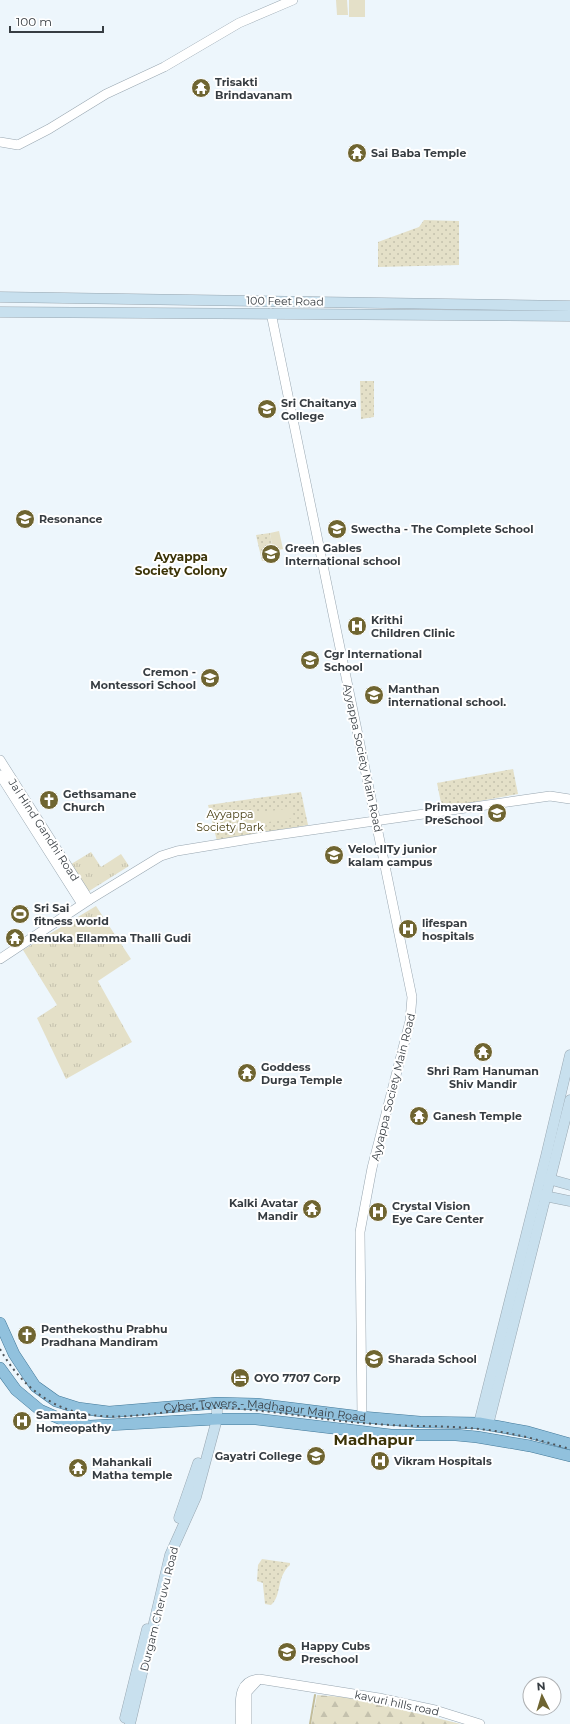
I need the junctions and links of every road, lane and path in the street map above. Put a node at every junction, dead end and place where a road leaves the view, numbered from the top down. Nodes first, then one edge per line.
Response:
1 (293, 0) edge
2 (0, 142) edge
3 (0, 297) edge
4 (412, 304) junction
5 (570, 306) edge
6 (0, 312) edge
7 (271, 313) junction
8 (412, 315) junction
9 (570, 316) edge
10 (0, 760) edge
11 (0, 775) edge
12 (570, 799) edge
13 (376, 822) junction
14 (85, 902) junction
15 (0, 959) edge
16 (570, 1055) edge
17 (570, 1100) edge
18 (546, 1178) junction
19 (570, 1185) edge
20 (536, 1194) junction
21 (547, 1196) junction
22 (570, 1201) edge
23 (0, 1323) edge
24 (0, 1368) edge
25 (213, 1403) junction
26 (362, 1417) junction
27 (214, 1419) junction
28 (484, 1424) junction
29 (570, 1444) edge
30 (570, 1456) edge
31 (140, 1670) junction
32 (259, 1679) junction
33 (123, 1724) edge
34 (130, 1724) edge
35 (240, 1724) edge
36 (246, 1724) edge
37 (480, 1724) edge

1 - 2 street
3 - 4 main road, 100 Feet Road
4 - 5 main road, 100 Feet Road
4 - 8 main road
6 - 7 main road, 100 Feet Road
7 - 8 main road, 100 Feet Road
7 - 13 street, Ayyappa Society Main Road
8 - 9 main road, 100 Feet Road
10 - 14 street, Jai Hind Gandhi Road
11 - 14 street, Jai Hind Gandhi Road
12 - 13 street
13 - 14 street
13 - 26 street, Ayyappa Society Main Road
14 - 15 street
16 - 18 main road
17 - 18 main road
18 - 19 main road
18 - 20 main road
18 - 21 main road
20 - 21 main road
20 - 28 main road
21 - 22 main road
21 - 28 main road
23 - 25 main road, Cyber Towers - Madhapur Main Road
24 - 27 main road, Cyber Towers - Madhapur Main Road
25 - 26 main road, Cyber Towers - Madhapur Main Road
25 - 27 main road, Durgam Cheruvu Road
26 - 28 main road, Cyber Towers - Madhapur Main Road
27 - 30 main road, Cyber Towers - Madhapur Main Road
27 - 31 main road, Durgam Cheruvu Road
28 - 29 main road, Cyber Towers - Madhapur Main Road
31 - 33 main road, Durgam Cheruvu Road
31 - 34 main road, Durgam Cheruvu Road
32 - 35 street
32 - 36 street
32 - 37 street, kavuri hills road

